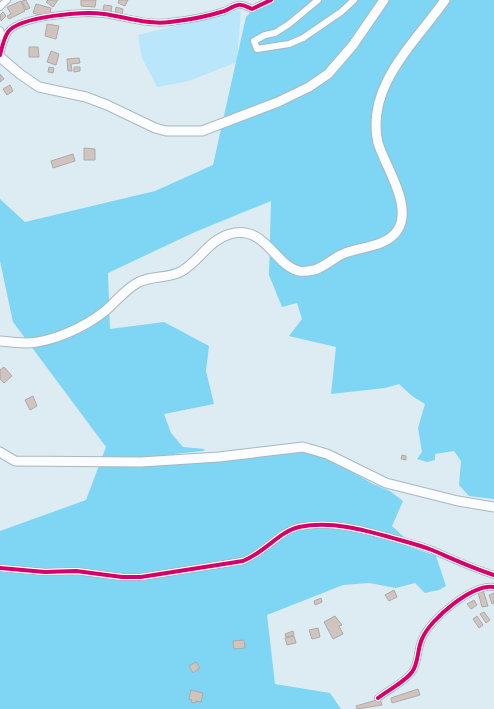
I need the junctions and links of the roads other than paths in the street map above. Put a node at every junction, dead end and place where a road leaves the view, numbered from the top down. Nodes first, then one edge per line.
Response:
1 (7, 0) edge
2 (271, 0) edge
3 (318, 0) edge
4 (354, 0) edge
5 (384, 0) edge
6 (445, 0) edge
7 (0, 7) edge
8 (0, 30) edge
9 (4, 41) junction
10 (0, 56) edge
11 (0, 341) edge
12 (0, 452) edge
13 (494, 507) edge
14 (0, 568) edge
15 (494, 575) edge
16 (494, 587) edge
17 (378, 698) dead end

1 - 7 street
2 - 9 street
3 - 4 street
5 - 10 main road
6 - 11 main road
8 - 9 street
9 - 10 street
12 - 13 main road
14 - 15 street
16 - 17 street

